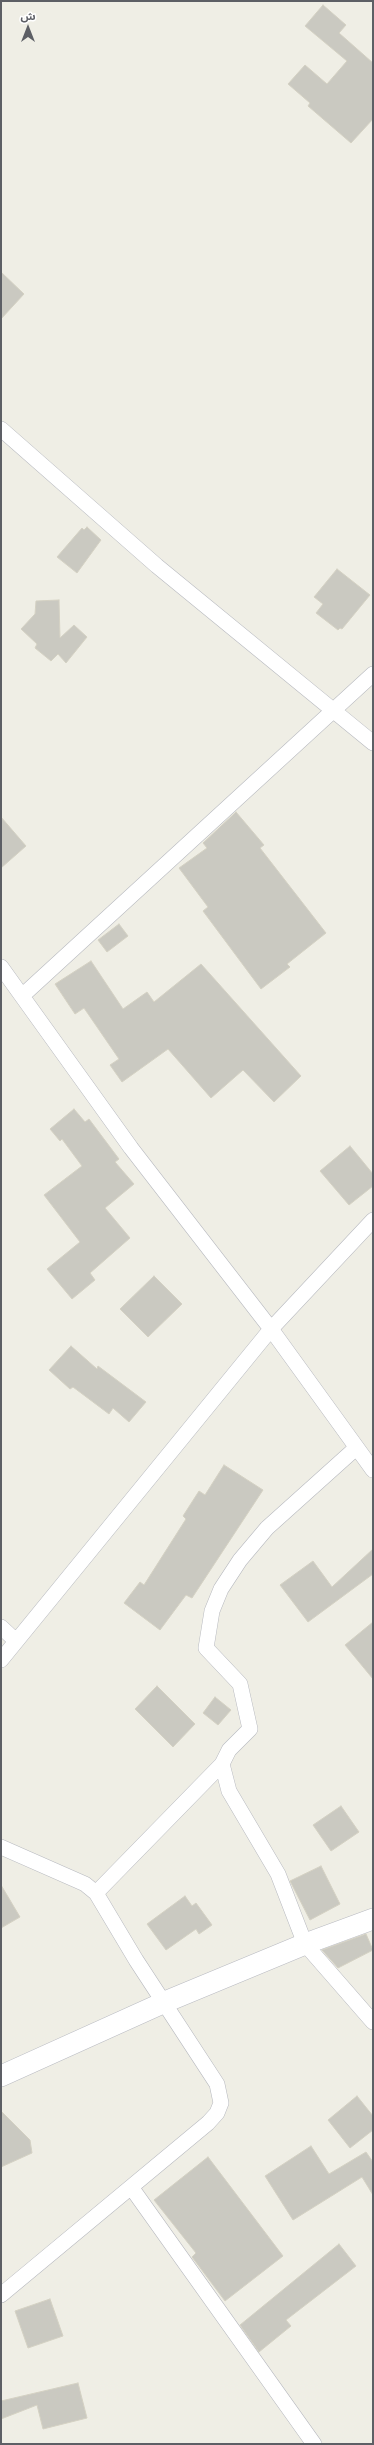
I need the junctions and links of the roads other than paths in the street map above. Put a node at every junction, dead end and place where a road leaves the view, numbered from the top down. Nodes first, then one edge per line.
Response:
1 (1, 428) edge
2 (373, 674) edge
3 (332, 711) junction
4 (373, 743) edge
5 (1, 967) edge
6 (22, 996) junction
7 (373, 1220) edge
8 (271, 1329) junction
9 (356, 1448) junction
10 (373, 1470) edge
11 (1, 1627) edge
12 (16, 1641) junction
13 (1, 1660) edge
14 (222, 1764) junction
15 (1, 1847) edge
16 (96, 1894) junction
17 (373, 1919) edge
18 (305, 1944) junction
19 (165, 2002) junction
20 (373, 2022) edge
21 (1, 2076) edge
22 (131, 2187) junction
23 (1, 2295) edge
24 (314, 2444) edge

1 - 3 street
2 - 3 street
3 - 4 street
3 - 6 street
5 - 6 street
6 - 8 street
7 - 8 street
8 - 9 street
8 - 12 street
9 - 10 street
9 - 14 street
11 - 12 street
12 - 13 street
14 - 16 street
14 - 18 street
15 - 16 street
16 - 19 street
17 - 18 street
18 - 19 street
18 - 20 street
19 - 21 street
19 - 22 street
22 - 23 street
22 - 24 street

